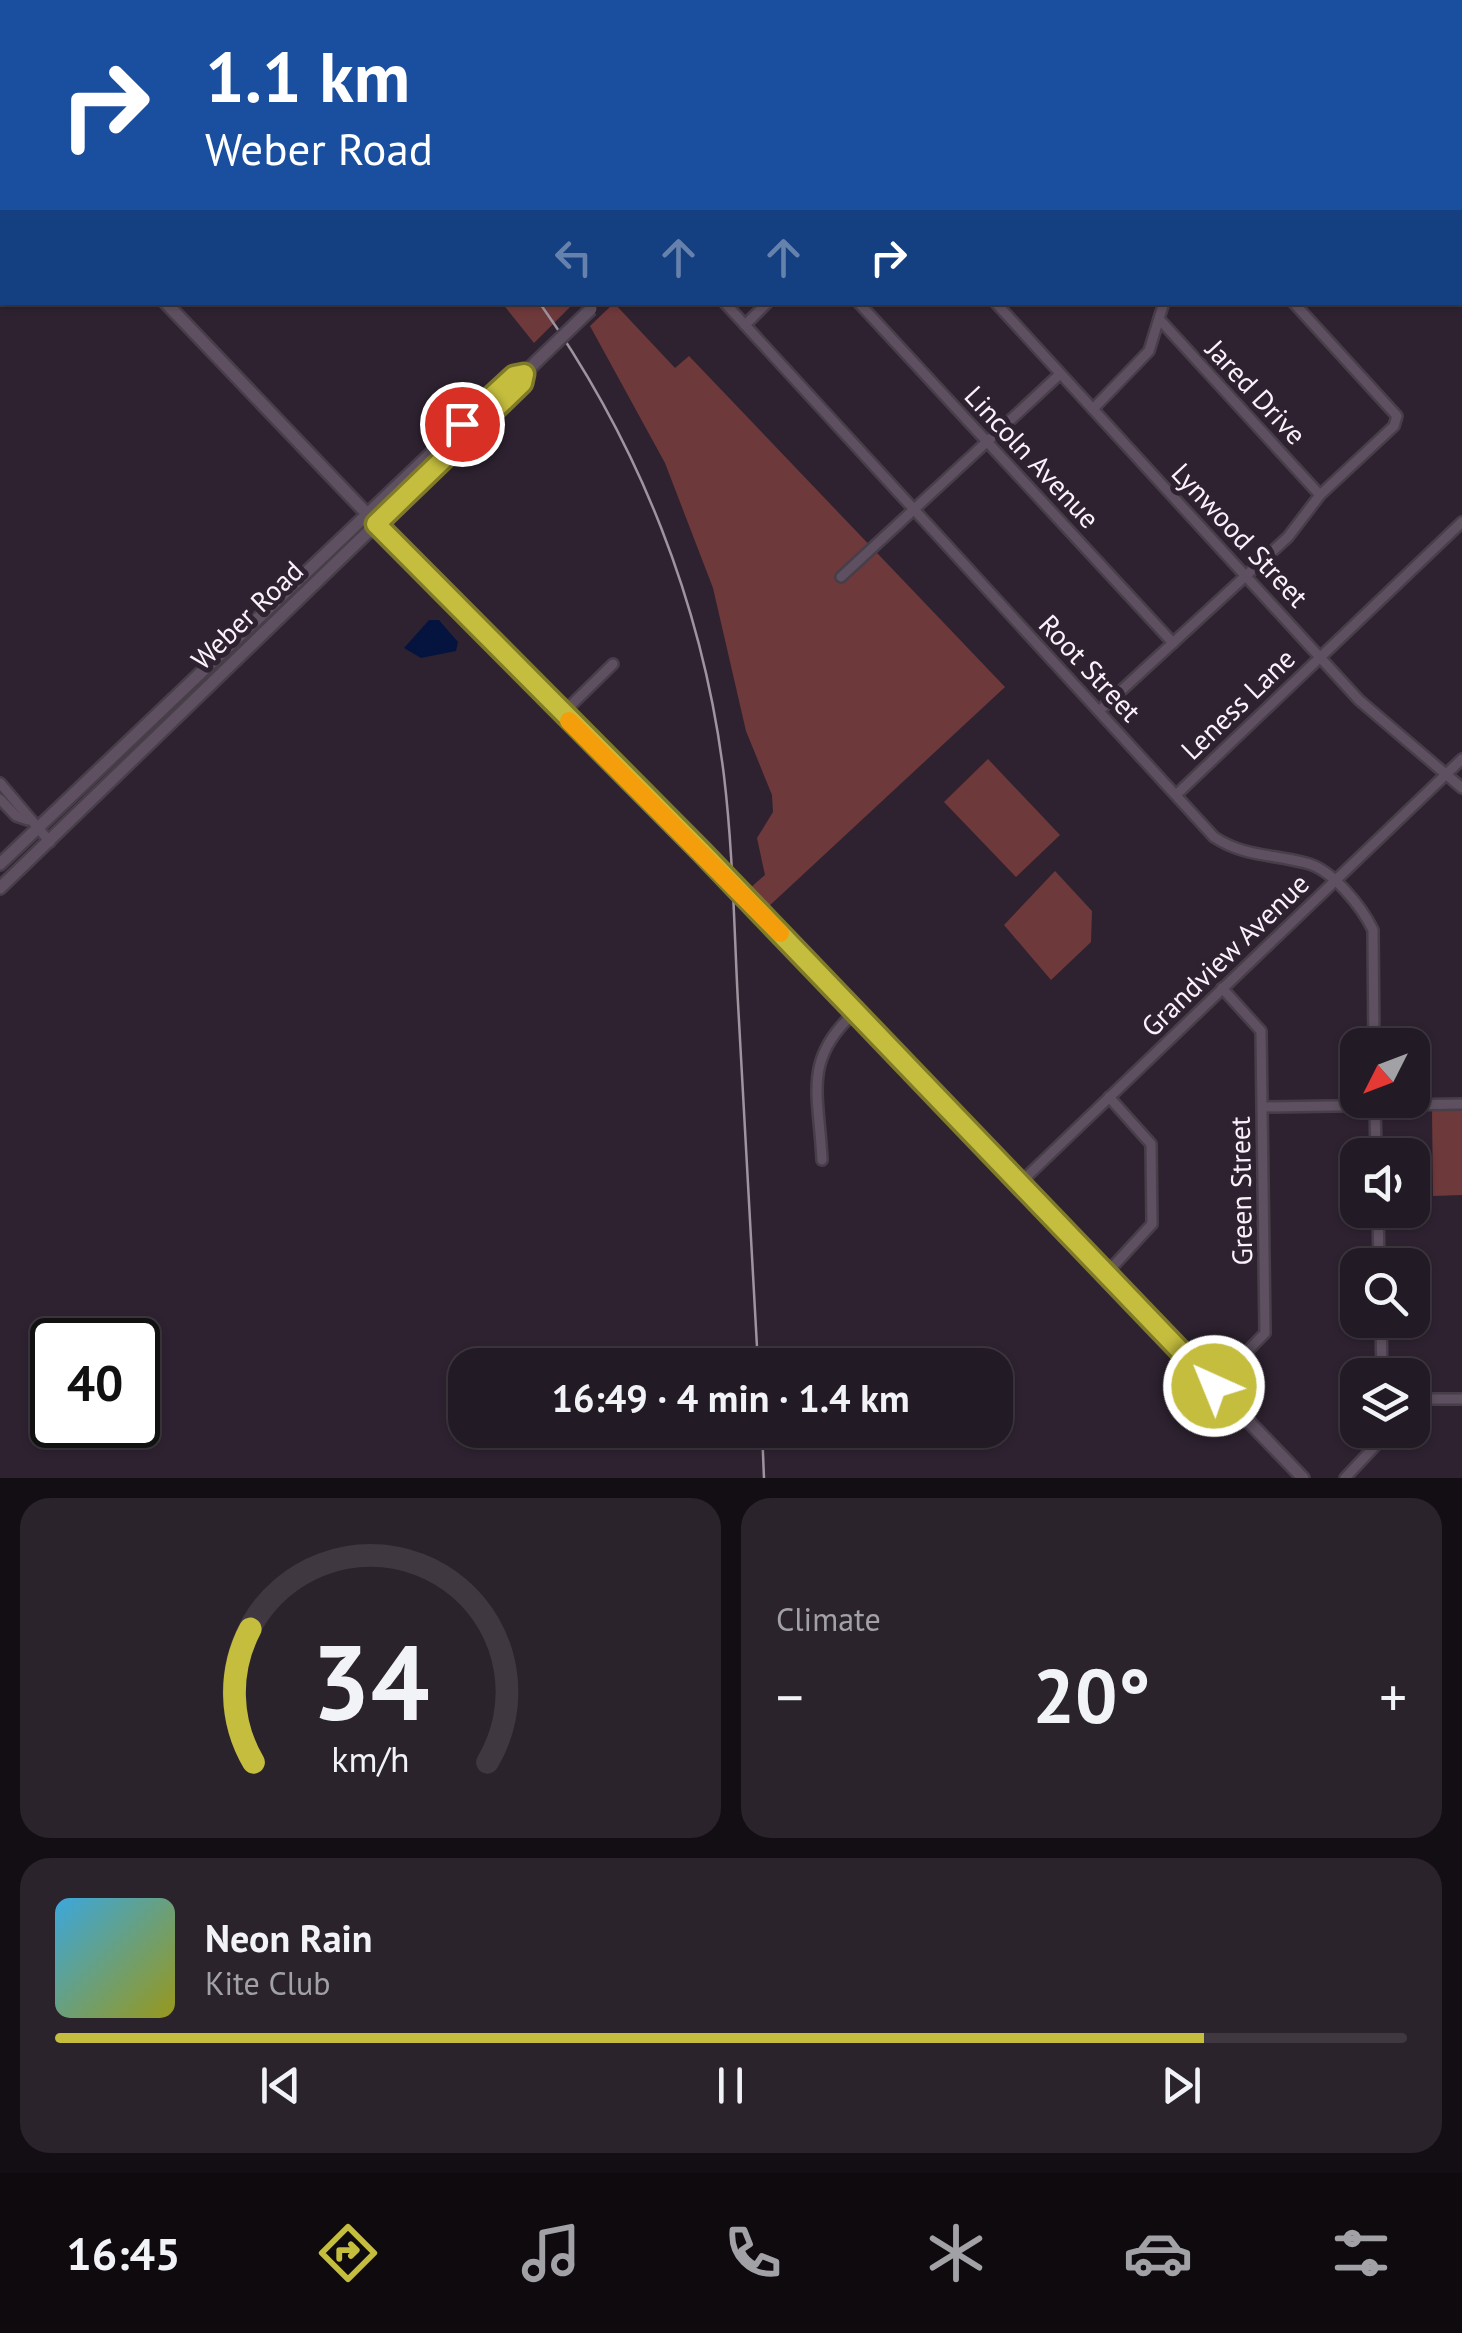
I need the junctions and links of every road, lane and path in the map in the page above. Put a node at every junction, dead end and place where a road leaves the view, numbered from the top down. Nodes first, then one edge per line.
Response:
1 (169, 305) edge
2 (727, 305) edge
3 (765, 305) edge
4 (861, 305) edge
5 (998, 305) edge
6 (1163, 305) edge
7 (1295, 305) edge
8 (594, 306) edge
9 (1160, 320) junction
10 (745, 325) junction
11 (1060, 374) junction
12 (1093, 409) junction
13 (986, 441) junction
14 (1320, 495) junction
15 (913, 509) junction
16 (371, 519) junction
17 (1462, 522) edge
18 (1247, 576) junction
19 (841, 577) dead end
20 (1174, 643) junction
21 (1320, 657) junction
22 (613, 664) dead end
23 (1099, 710) junction
24 (562, 714) junction
25 (1462, 759) edge
26 (1446, 774) junction
27 (0, 782) edge
28 (1462, 788) edge
29 (1176, 795) junction
30 (0, 799) edge
31 (32, 824) junction
32 (50, 842) junction
33 (0, 864) edge
34 (1334, 882) junction
35 (0, 888) edge
36 (1222, 988) junction
37 (855, 1012) junction
38 (1374, 1028) edge
39 (1109, 1098) junction
40 (1340, 1104) edge
41 (1430, 1104) edge
42 (1462, 1104) edge
43 (1263, 1107) junction
44 (822, 1160) dead end
45 (1020, 1183) junction
46 (1106, 1274) junction
47 (1214, 1386) junction
48 (1430, 1399) edge
49 (1462, 1399) edge
50 (1373, 1448) edge
51 (1303, 1478) edge
52 (1345, 1478) edge

1 - 16 street
2 - 10 street, Root Street
3 - 10 street
4 - 13 street, Lincoln Avenue
5 - 11 street, Lynwood Street
6 - 9 street
7 - 14 street
8 - 16 street, Weber Road, bridge
9 - 12 street
9 - 14 street, Jared Drive
10 - 15 street, Root Street
11 - 12 street, Lynwood Street
11 - 13 street
12 - 18 street, Lynwood Street
13 - 15 street
13 - 20 street, Lincoln Avenue
14 - 18 street
15 - 19 street
15 - 23 street, Root Street
16 - 24 street
16 - 31 street, Weber Road
16 - 32 street, Weber Road
17 - 21 street, Leness Lane
18 - 20 street
18 - 21 street, Lynwood Street
20 - 23 street
21 - 26 street, Lynwood Street
21 - 29 street, Leness Lane
22 - 24 street
23 - 29 street, Root Street
24 - 37 street, bridge
25 - 26 street, Grandview Avenue
26 - 28 street, Lynwood Street
26 - 34 street, Grandview Avenue
27 - 31 street
29 - 34 street, Root Street
30 - 31 street
31 - 32 street
31 - 33 street, Weber Road
32 - 35 street, Weber Road
34 - 36 street, Grandview Avenue
34 - 38 street, Root Street
36 - 39 street, Grandview Avenue
36 - 43 street, Green Street
37 - 44 street
37 - 45 street
39 - 45 street, Grandview Avenue
39 - 46 street
40 - 43 street
41 - 42 street
43 - 47 street, Green Street
45 - 46 street
46 - 47 street
47 - 51 street
48 - 49 street
50 - 52 street

